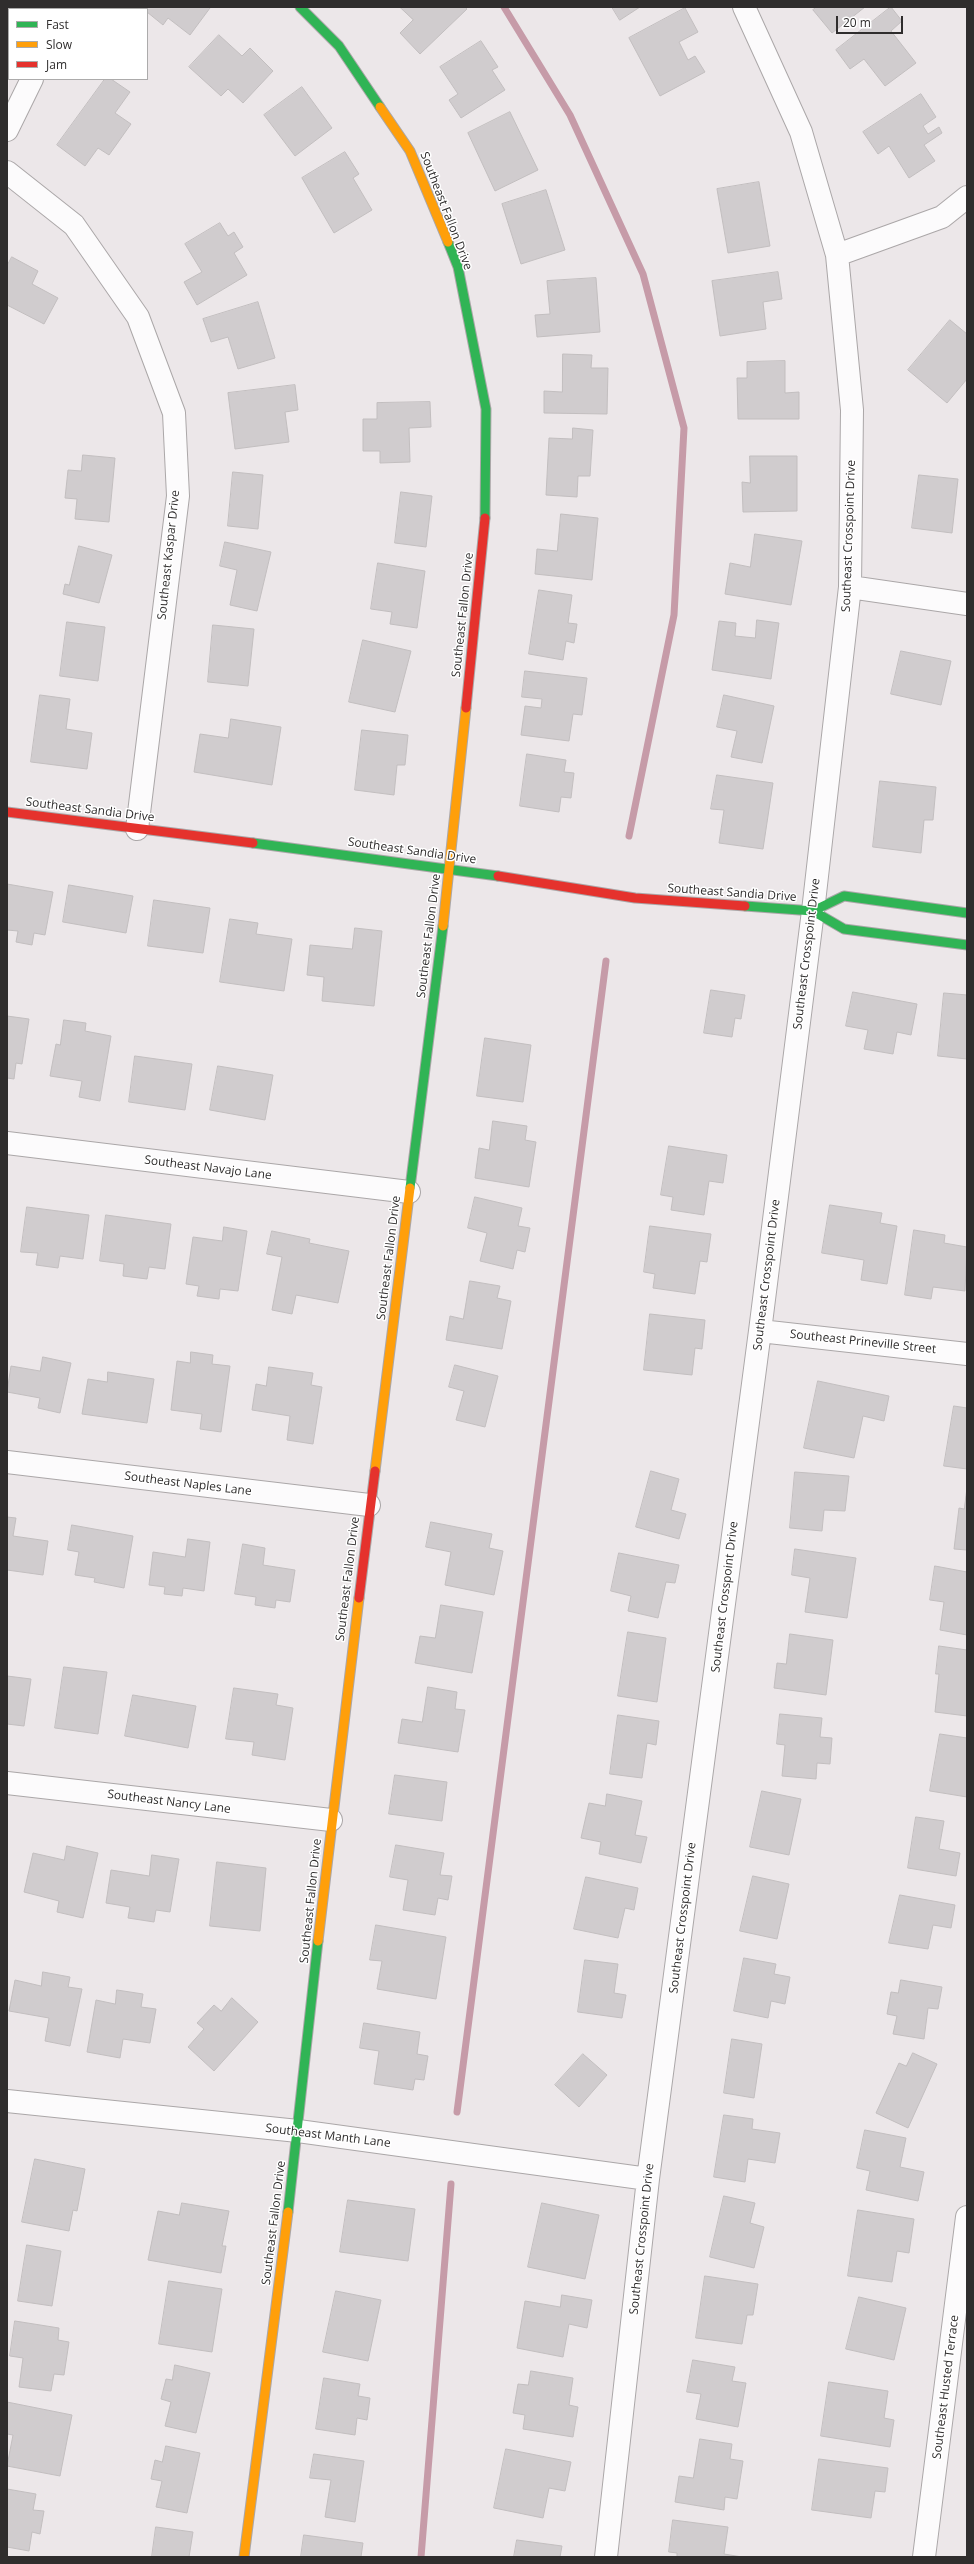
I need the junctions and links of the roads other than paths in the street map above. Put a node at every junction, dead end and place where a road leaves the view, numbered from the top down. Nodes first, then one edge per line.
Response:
1 (300, 7) edge
2 (744, 7) edge
3 (32, 80) edge
4 (7, 130) edge
5 (7, 172) edge
6 (967, 198) edge
7 (837, 255) junction
8 (850, 588) junction
9 (967, 604) edge
10 (7, 812) edge
11 (137, 829) junction
12 (450, 868) junction
13 (813, 910) junction
14 (967, 913) edge
15 (967, 945) edge
16 (7, 1143) edge
17 (409, 1192) junction
18 (760, 1331) junction
19 (967, 1354) edge
20 (7, 1462) edge
21 (369, 1505) junction
22 (7, 1783) edge
23 (331, 1820) junction
24 (7, 2101) edge
25 (298, 2131) junction
26 (648, 2179) junction
27 (967, 2217) edge
28 (244, 2557) edge
29 (606, 2557) edge
30 (924, 2557) edge

1 - 12 street, Southeast Fallon Drive
2 - 7 street, Southeast Crosspoint Drive
3 - 4 street
5 - 11 street, Southeast Kaspar Drive
6 - 7 street
7 - 8 street, Southeast Crosspoint Drive
8 - 9 street
8 - 13 street, Southeast Crosspoint Drive
10 - 11 street, Southeast Sandia Drive
11 - 12 street, Southeast Sandia Drive
12 - 13 street, Southeast Sandia Drive
12 - 17 street, Southeast Fallon Drive
13 - 14 street, Southeast Sandia Drive
13 - 15 street, Southeast Sandia Drive
13 - 18 street, Southeast Crosspoint Drive
16 - 17 street, Southeast Navajo Lane
17 - 21 street, Southeast Fallon Drive
18 - 19 street, Southeast Prineville Street
18 - 26 street, Southeast Crosspoint Drive
20 - 21 street, Southeast Naples Lane
21 - 23 street, Southeast Fallon Drive
22 - 23 street, Southeast Nancy Lane
23 - 25 street, Southeast Fallon Drive
24 - 25 street, Southeast Manth Lane
25 - 26 street, Southeast Manth Lane
25 - 28 street, Southeast Fallon Drive
26 - 29 street, Southeast Crosspoint Drive
27 - 30 street, Southeast Husted Terrace

